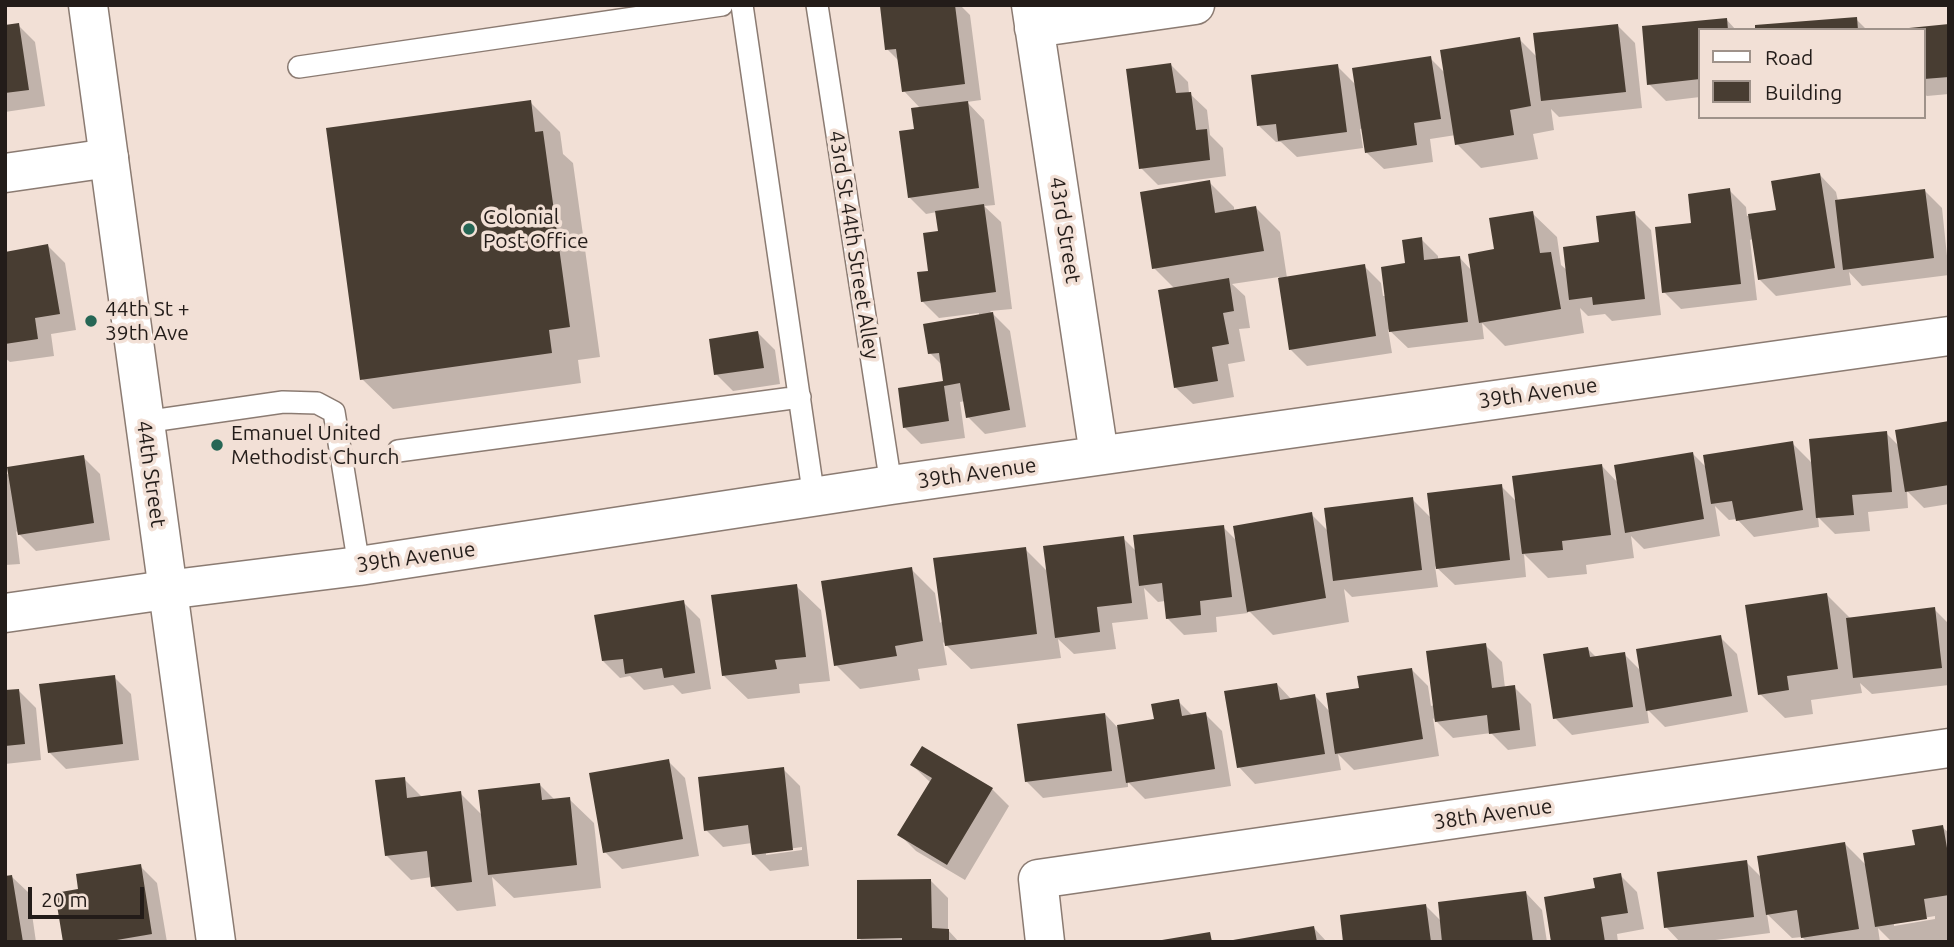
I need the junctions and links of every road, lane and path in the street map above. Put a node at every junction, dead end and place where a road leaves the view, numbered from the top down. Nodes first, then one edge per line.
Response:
1 (88, 5) edge
2 (722, 5) edge
3 (743, 5) edge
4 (817, 5) edge
5 (1195, 5) edge
6 (1032, 17) edge
7 (299, 66) dead end
8 (109, 158) junction
9 (5, 173) edge
10 (1949, 335) edge
11 (800, 397) junction
12 (144, 422) junction
13 (398, 452) dead end
14 (1099, 455) junction
15 (891, 485) junction
16 (814, 498) junction
17 (359, 566) junction
18 (166, 590) junction
19 (5, 613) edge
20 (1949, 748) edge
21 (216, 942) edge
22 (1045, 942) edge

1 - 8 street, 44th Street
2 - 7 lane
3 - 11 lane
4 - 15 lane, 43rd St 44th Street Alley
5 - 6 street
6 - 14 street, 43rd Street
8 - 9 street
8 - 12 street, 44th Street
10 - 14 street, 39th Avenue
11 - 13 lane
11 - 16 lane
12 - 17 lane
12 - 18 street, 44th Street
14 - 15 street, 39th Avenue
15 - 16 street, 39th Avenue
16 - 17 street, 39th Avenue
17 - 18 street, 39th Avenue
18 - 19 street, 39th Avenue
18 - 21 street, 44th Street
20 - 22 street, 38th Avenue

